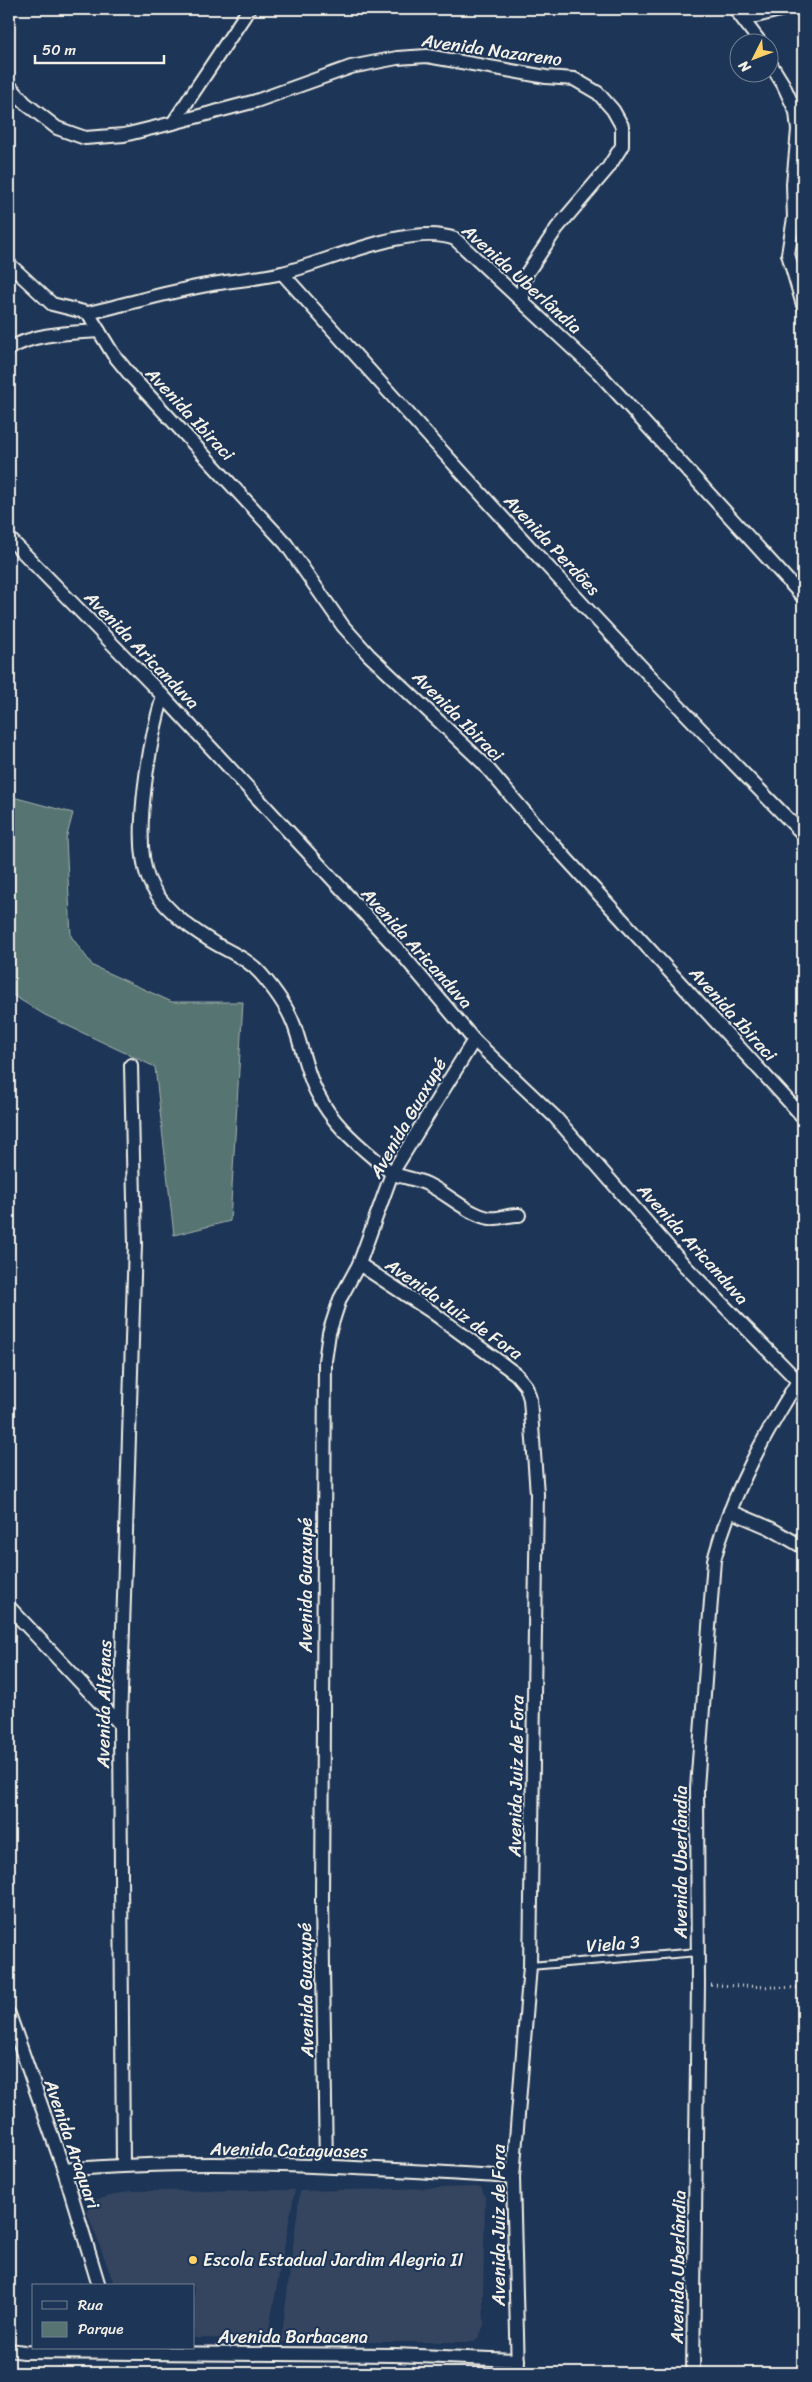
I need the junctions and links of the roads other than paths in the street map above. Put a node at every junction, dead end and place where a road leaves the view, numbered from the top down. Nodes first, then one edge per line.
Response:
1 (249, 9) edge
2 (735, 9) edge
3 (784, 9) edge
4 (744, 19) junction
5 (753, 32) edge
6 (780, 79) edge
7 (9, 85) edge
8 (173, 123) junction
9 (9, 264) edge
10 (282, 273) junction
11 (523, 302) junction
12 (803, 305) edge
13 (88, 313) junction
14 (99, 331) junction
15 (9, 349) edge
16 (9, 538) edge
17 (803, 597) edge
18 (163, 696) junction
19 (803, 834) edge
20 (474, 1040) junction
21 (131, 1065) dead end
22 (803, 1117) edge
23 (392, 1173) junction
24 (519, 1215) dead end
25 (359, 1264) junction
26 (801, 1377) edge
27 (730, 1511) junction
28 (803, 1547) edge
29 (9, 1607) edge
30 (120, 1724) junction
31 (698, 1952) junction
32 (530, 1966) junction
33 (9, 2014) edge
34 (123, 2165) junction
35 (326, 2166) junction
36 (64, 2170) junction
37 (513, 2176) junction
38 (98, 2284) edge
39 (9, 2338) edge
40 (9, 2350) edge
41 (119, 2351) edge
42 (24, 2352) junction
43 (518, 2360) junction
44 (518, 2373) edge
45 (694, 2373) edge

1 - 8 street
2 - 4 street
3 - 4 street
4 - 5 street
6 - 12 street
7 - 8 street, Avenida Nazareno
8 - 11 street, Avenida Nazareno
9 - 13 street
10 - 11 street, Avenida Uberlândia
10 - 13 street, Avenida Uberlândia
10 - 19 street, Avenida Perdões
11 - 17 street, Avenida Uberlândia
13 - 14 street, Avenida Ibiraci
14 - 15 street
14 - 22 street, Avenida Ibiraci
16 - 18 street, Avenida Aricanduva
18 - 20 street, Avenida Aricanduva
18 - 23 street
20 - 23 street, Avenida Guaxupé
20 - 26 street, Avenida Aricanduva
21 - 30 street, Avenida Alfenas
23 - 24 street
23 - 25 street, Avenida Guaxupé
25 - 32 street, Avenida Juiz de Fora
25 - 35 street, Avenida Guaxupé
26 - 27 street, Avenida Uberlândia
27 - 28 street
27 - 31 street, Avenida Uberlândia
29 - 30 street
30 - 34 street, Avenida Alfenas
31 - 32 lane, Viela 3
31 - 45 street, Avenida Uberlândia
32 - 37 street, Avenida Juiz de Fora
33 - 36 street, Avenida Araquari
34 - 35 street, Avenida Cataguases
34 - 36 street, Avenida Cataguases
35 - 37 street, Avenida Cataguases
36 - 38 street, Avenida Araquari
37 - 43 street, Avenida Juiz de Fora
39 - 42 street
40 - 42 street, Avenida Barbacena
41 - 42 street, Avenida Barbacena
41 - 43 street, Avenida Barbacena
43 - 44 street, Avenida Juiz de Fora

